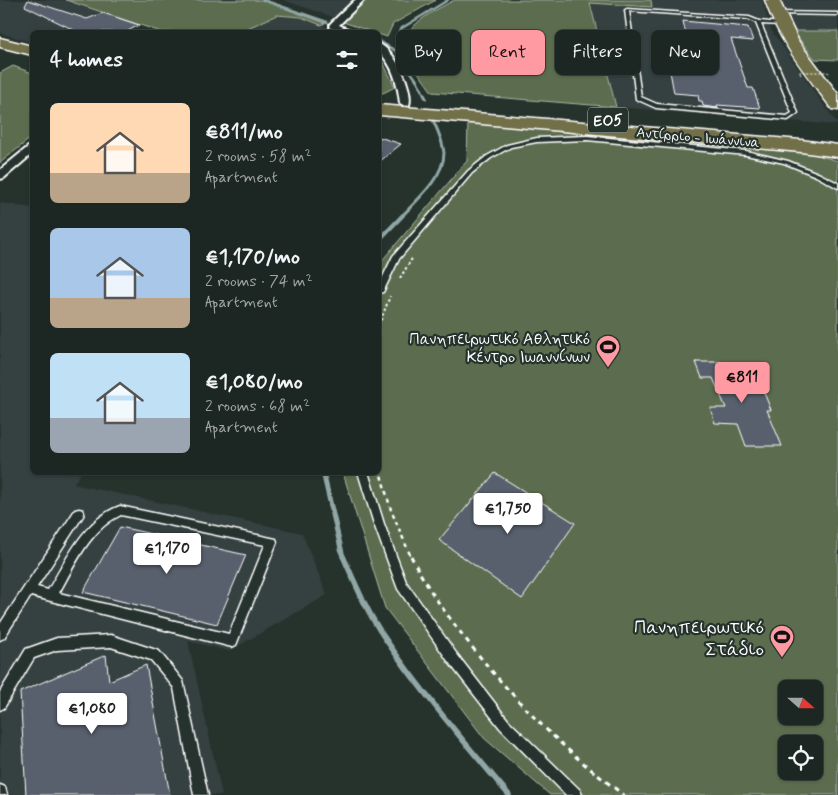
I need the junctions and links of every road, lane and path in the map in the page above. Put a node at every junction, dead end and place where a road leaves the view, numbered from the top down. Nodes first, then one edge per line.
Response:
1 (360, 0) edge
2 (776, 13) edge
3 (838, 14) edge
4 (758, 22) junction
5 (342, 30) edge
6 (0, 42) edge
7 (381, 49) edge
8 (30, 50) edge
9 (0, 51) edge
10 (30, 59) edge
11 (801, 75) dead end
12 (830, 75) dead end
13 (381, 100) edge
14 (405, 102) junction
15 (838, 105) edge
16 (381, 110) edge
17 (838, 136) edge
18 (30, 151) edge
19 (838, 151) edge
20 (0, 176) edge
21 (838, 186) edge
22 (413, 257) dead end
23 (397, 283) dead end
24 (381, 288) edge
25 (393, 289) dead end
26 (381, 318) edge
27 (381, 474) edge
28 (364, 475) edge
29 (78, 513) dead end
30 (28, 590) junction
31 (51, 596) junction
32 (0, 634) edge
33 (0, 704) edge
34 (201, 795) edge
35 (575, 795) edge
36 (624, 795) edge

1 - 5 street
2 - 3 lane
2 - 4 lane
2 - 15 highway
4 - 4 lane
6 - 8 highway
7 - 14 street
9 - 10 highway
11 - 12 path, bridge
13 - 14 highway, Αντίρριο - Ιωάννινα / ΕΟ5
14 - 17 highway, Αντίρριο - Ιωάννινα / ΕΟ5
16 - 19 highway, Αντίρριο - Ιωάννινα / ΕΟ5
18 - 20 street
21 - 24 lane
22 - 23 path
25 - 26 path
27 - 36 path
28 - 35 lane
29 - 30 lane
30 - 31 lane
30 - 32 lane
31 - 31 lane
33 - 34 lane

